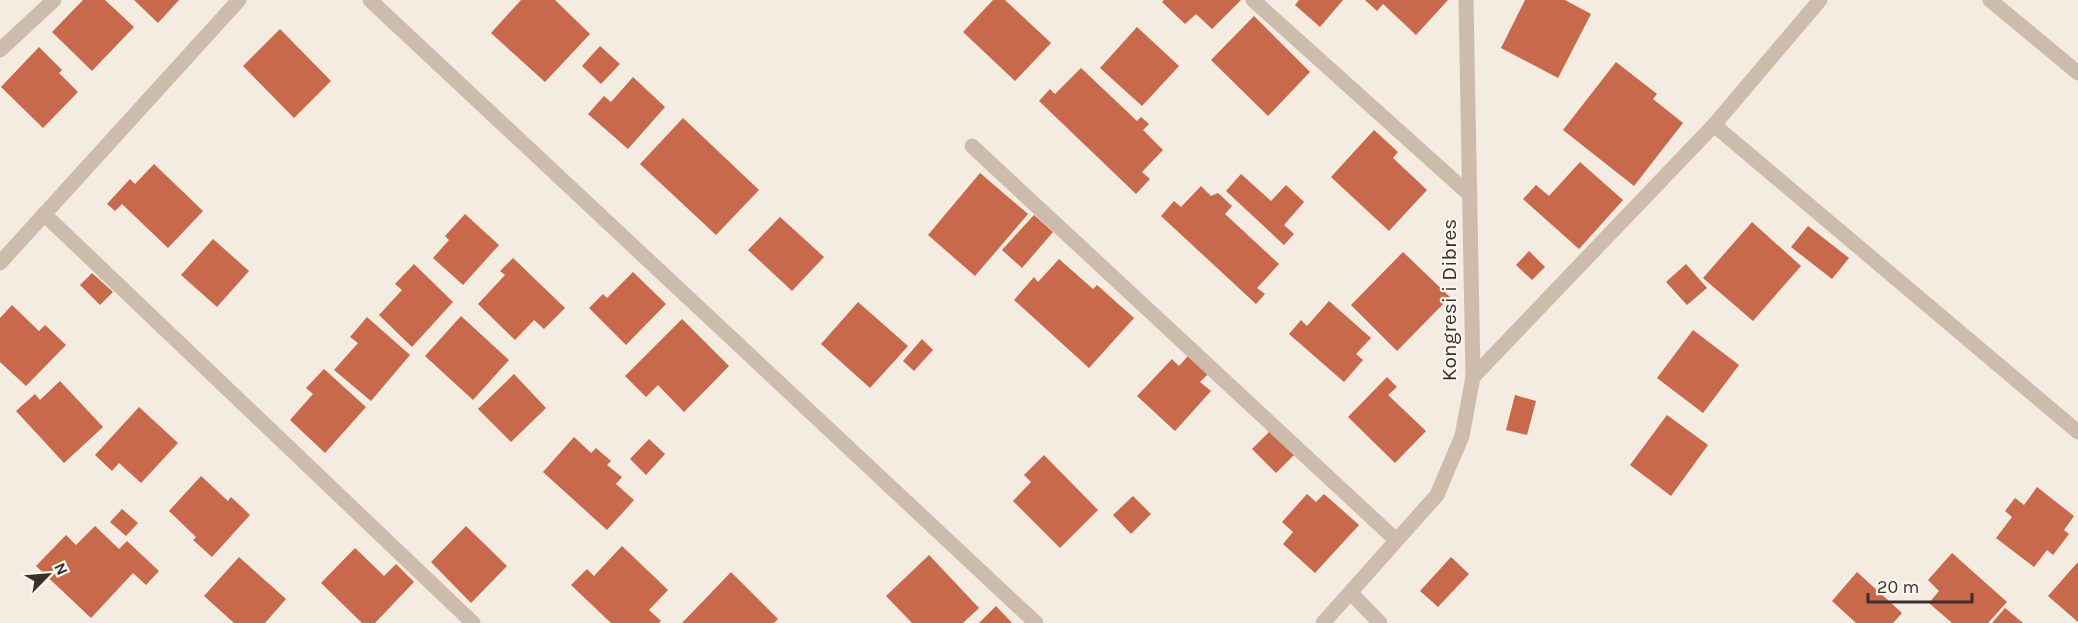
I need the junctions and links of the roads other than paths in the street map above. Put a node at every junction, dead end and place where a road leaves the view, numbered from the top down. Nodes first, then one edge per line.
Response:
1 (54, 0) edge
2 (239, 0) edge
3 (370, 0) edge
4 (1253, 0) edge
5 (1466, 0) edge
6 (1820, 0) edge
7 (1990, 0) edge
8 (0, 51) edge
9 (2078, 73) edge
10 (1714, 125) junction
11 (972, 146) dead end
12 (1470, 195) junction
13 (44, 214) junction
14 (0, 263) edge
15 (1473, 377) junction
16 (2078, 432) edge
17 (1396, 540) junction
18 (1351, 592) junction
19 (473, 623) edge
20 (1036, 623) edge
21 (1323, 623) edge
22 (1380, 623) edge

1 - 8 street
2 - 13 street
3 - 20 street
4 - 12 street
5 - 12 street, Kongresi i Dibres
6 - 10 street
7 - 9 street
10 - 15 street
10 - 16 street
11 - 17 street
12 - 15 street, Kongresi i Dibres
13 - 14 street
13 - 19 street
15 - 17 street, Kongresi i Dibres
17 - 18 street, Kongresi i Dibres
18 - 21 street, Kongresi i Dibres
18 - 22 street

